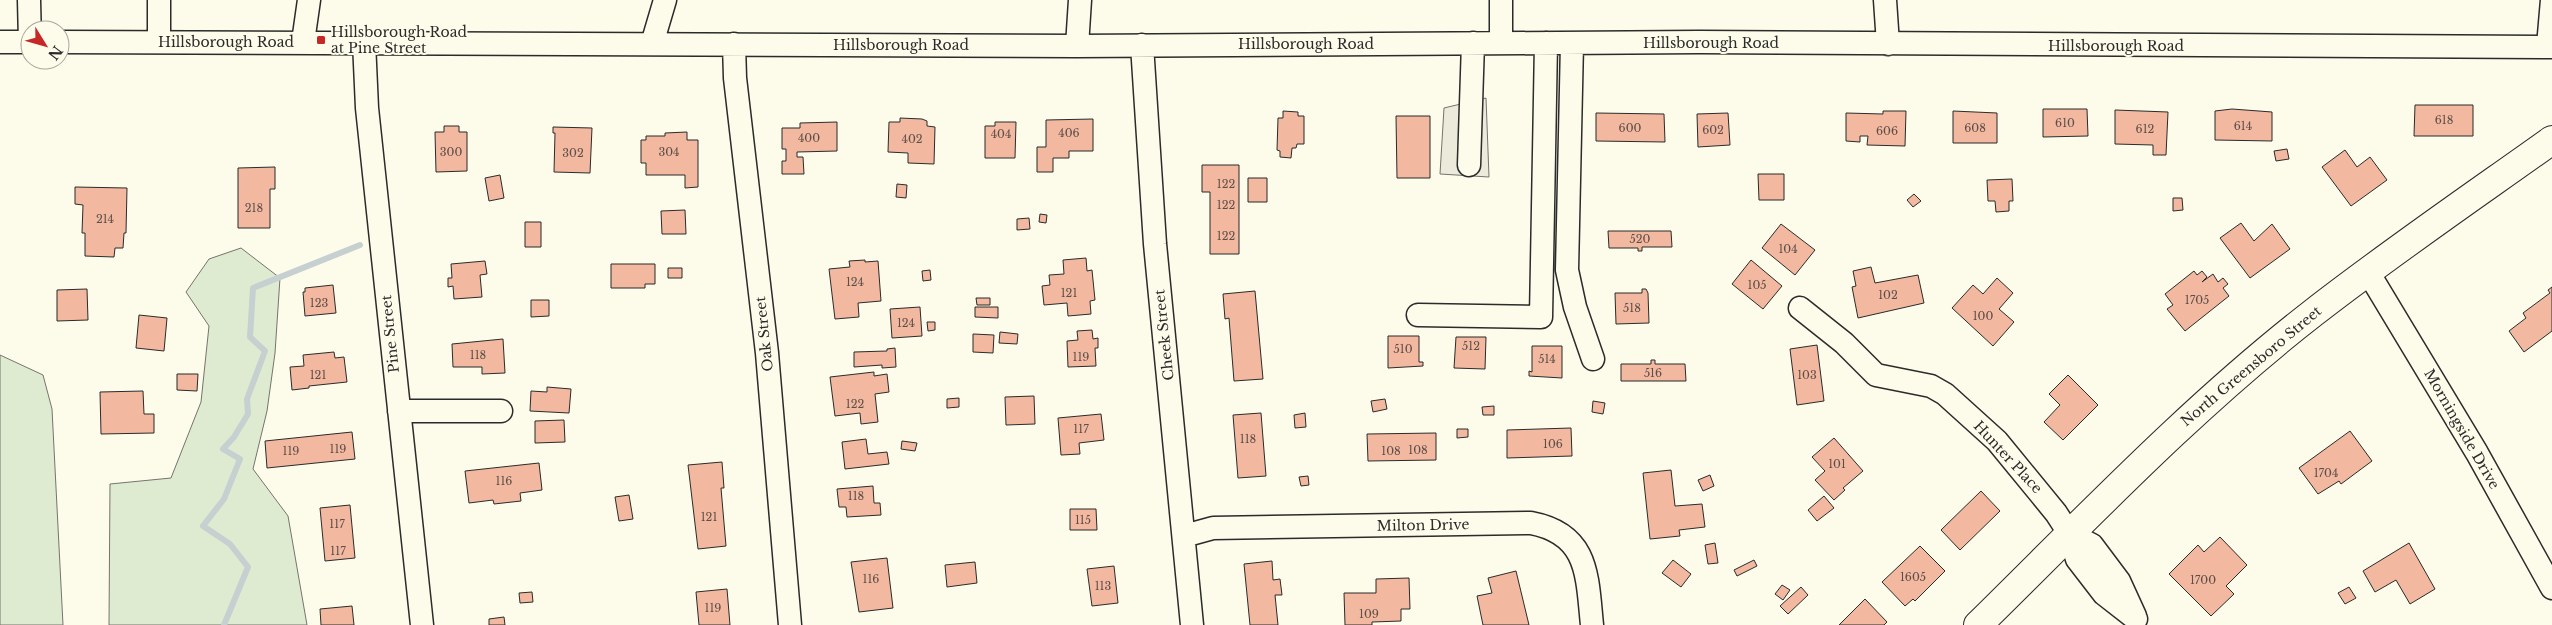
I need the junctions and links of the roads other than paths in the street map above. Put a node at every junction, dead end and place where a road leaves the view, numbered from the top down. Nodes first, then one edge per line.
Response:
1 (29, 0) edge
2 (158, 0) edge
3 (309, 0) edge
4 (665, 0) edge
5 (1080, 0) edge
6 (1501, 0) edge
7 (1885, 0) edge
8 (2552, 0) edge
9 (29, 20) edge
10 (0, 42) edge
11 (20, 42) edge
12 (70, 42) edge
13 (159, 42) junction
14 (303, 42) junction
15 (364, 42) junction
16 (1472, 43) junction
17 (1501, 43) junction
18 (1546, 43) junction
19 (1572, 43) junction
20 (652, 44) junction
21 (734, 44) junction
22 (1888, 44) junction
23 (1142, 45) junction
24 (1077, 46) junction
25 (2550, 46) edge
26 (2552, 140) edge
27 (1469, 165) dead end
28 (2368, 272) junction
29 (1800, 308) dead end
30 (1418, 315) dead end
31 (1593, 359) dead end
32 (501, 411) dead end
33 (399, 412) junction
34 (2069, 533) junction
35 (1184, 536) junction
36 (2552, 588) edge
37 (2138, 622) edge
38 (422, 625) edge
39 (790, 625) edge
40 (1192, 625) edge
41 (1592, 625) edge
42 (1978, 625) edge

1 - 9 street
2 - 13 street
3 - 14 street
4 - 20 street
5 - 24 street
6 - 17 street
7 - 22 street
8 - 25 street
10 - 11 street
12 - 13 street, Hillsborough Road
13 - 14 street, Hillsborough Road
14 - 15 street, Hillsborough Road
15 - 20 street, Hillsborough Road
15 - 33 street, Pine Street
16 - 17 street, Hillsborough Road
16 - 23 street, Hillsborough Road
16 - 27 street
17 - 18 street, Hillsborough Road
18 - 19 street, Hillsborough Road
18 - 30 street
19 - 22 street, Hillsborough Road
19 - 31 street
20 - 21 street, Hillsborough Road
21 - 24 street, Hillsborough Road
21 - 39 street, Oak Street
22 - 25 street, Hillsborough Road
23 - 24 street, Hillsborough Road
23 - 35 street, Cheek Street
26 - 28 main road, North Greensboro Street
28 - 34 main road, North Greensboro Street
28 - 36 street, Morningside Drive
29 - 34 street, Hunter Place
32 - 33 street
33 - 38 street, Pine Street
34 - 37 street, Hunter Place
34 - 42 main road, North Greensboro Street
35 - 40 street, Cheek Street
35 - 41 street, Milton Drive

